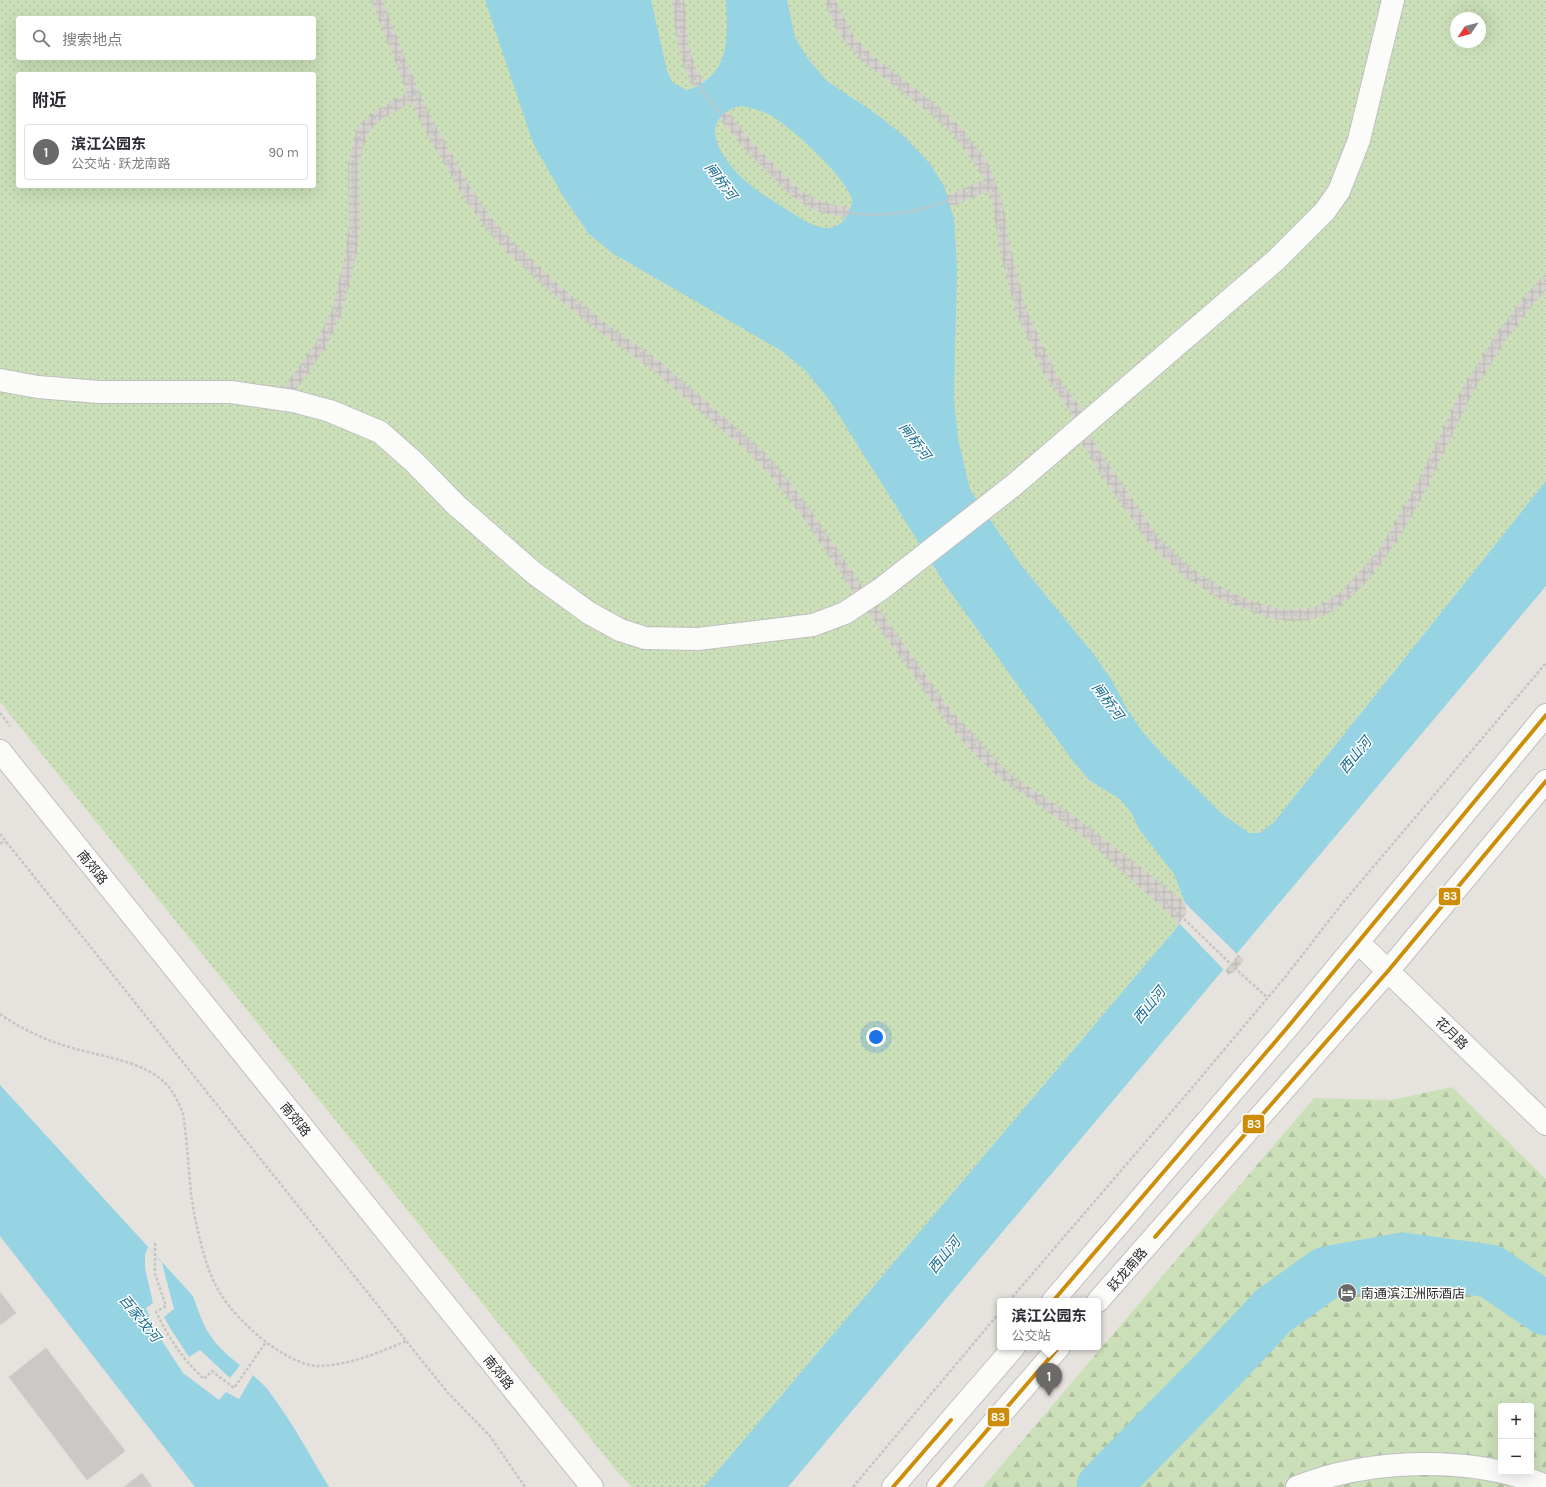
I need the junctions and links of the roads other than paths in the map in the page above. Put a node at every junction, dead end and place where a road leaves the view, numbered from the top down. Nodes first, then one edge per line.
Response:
1 (1393, 0) edge
2 (0, 380) edge
3 (1546, 714) edge
4 (0, 751) edge
5 (1546, 781) edge
6 (1359, 943) junction
7 (1388, 971) junction
8 (1546, 1124) edge
9 (1056, 1298) edge
10 (1101, 1298) edge
11 (1011, 1350) edge
12 (1056, 1350) edge
13 (1546, 1486) edge
14 (592, 1487) edge
15 (893, 1487) edge
16 (938, 1487) edge
17 (1297, 1487) edge

1 - 2 street
3 - 6 street
4 - 14 street, 南郊路
5 - 7 street, 跃龙南路
6 - 7 street, 花月路
6 - 9 street
7 - 8 street, 花月路
7 - 10 street, 跃龙南路
11 - 15 street
12 - 16 street
13 - 17 street

